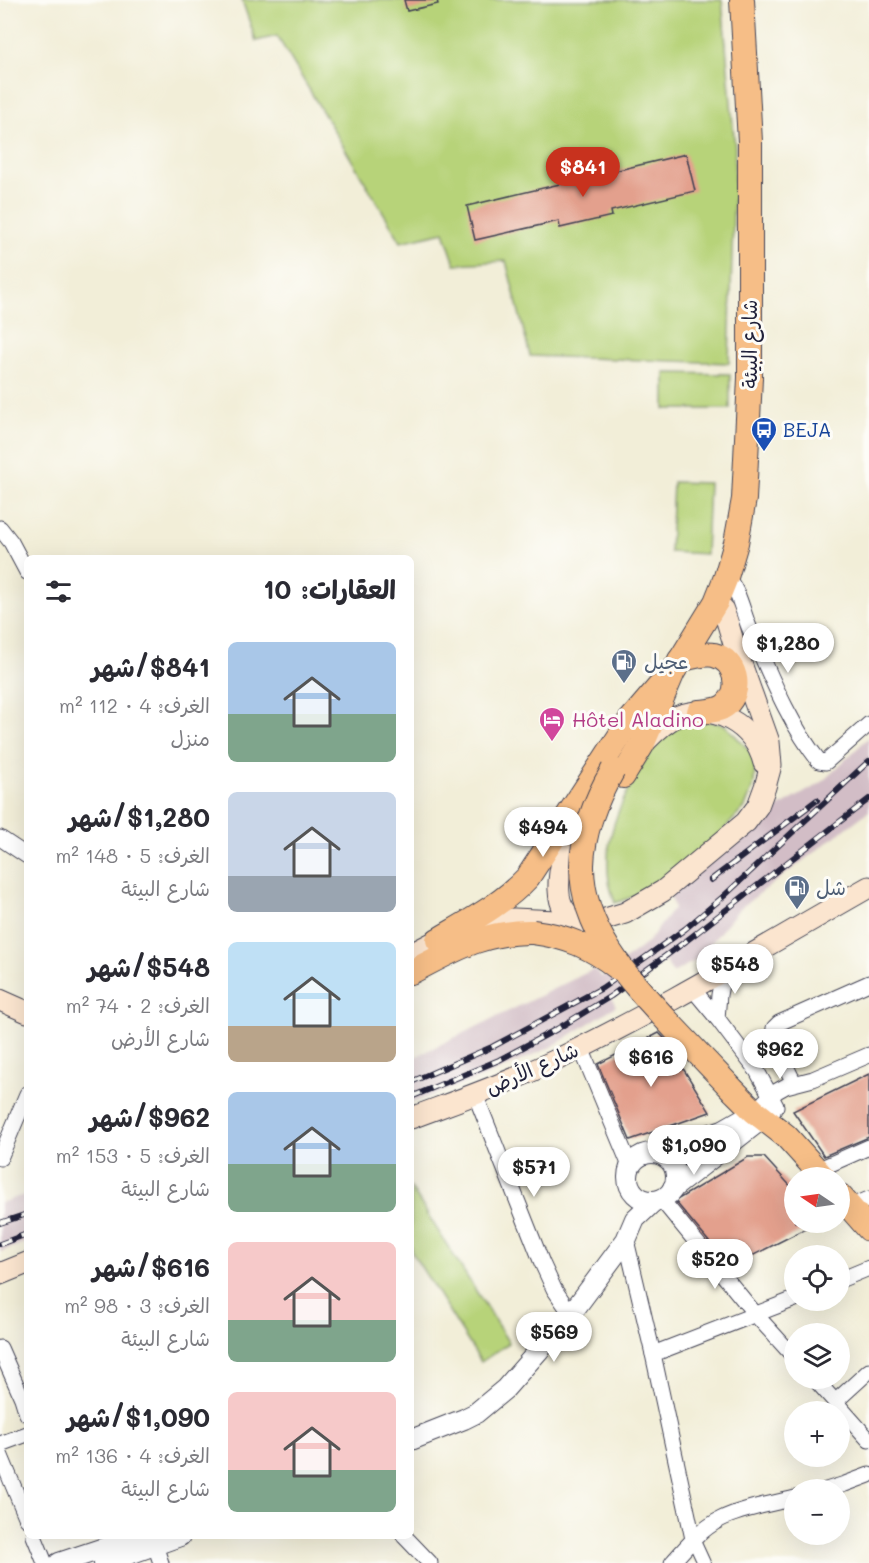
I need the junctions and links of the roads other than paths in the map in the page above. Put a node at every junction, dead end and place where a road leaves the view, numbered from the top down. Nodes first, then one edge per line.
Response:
1 (742, 0) edge
2 (0, 528) edge
3 (24, 566) edge
4 (726, 578) junction
5 (716, 602) junction
6 (673, 671) junction
7 (769, 673) junction
8 (740, 675) junction
9 (699, 712) junction
10 (869, 723) edge
11 (642, 745) junction
12 (611, 773) junction
13 (765, 787) junction
14 (0, 838) edge
15 (24, 854) edge
16 (869, 887) edge
17 (584, 922) junction
18 (438, 940) junction
19 (414, 952) edge
20 (724, 969) junction
21 (414, 971) edge
22 (630, 979) junction
23 (869, 983) edge
24 (692, 988) junction
25 (0, 1000) edge
26 (24, 1011) edge
27 (717, 1018) junction
28 (581, 1048) junction
29 (869, 1055) edge
30 (813, 1079) junction
31 (794, 1083) junction
32 (740, 1086) junction
33 (476, 1094) junction
34 (24, 1101) edge
35 (766, 1107) junction
36 (414, 1117) edge
37 (869, 1147) edge
38 (654, 1153) junction
39 (0, 1158) edge
40 (630, 1166) junction
41 (815, 1167) edge
42 (833, 1167) edge
43 (631, 1190) junction
44 (663, 1196) junction
45 (853, 1201) edge
46 (635, 1219) junction
47 (869, 1229) edge
48 (626, 1240) junction
49 (24, 1264) edge
50 (869, 1268) edge
51 (0, 1274) edge
52 (850, 1276) edge
53 (784, 1304) edge
54 (571, 1314) junction
55 (756, 1315) junction
56 (784, 1346) edge
57 (0, 1348) edge
58 (654, 1354) junction
59 (869, 1371) edge
60 (824, 1389) edge
61 (24, 1397) edge
62 (834, 1401) edge
63 (836, 1401) edge
64 (850, 1419) edge
65 (24, 1435) edge
66 (414, 1439) edge
67 (869, 1440) edge
68 (0, 1444) edge
69 (0, 1454) edge
70 (869, 1475) edge
71 (850, 1482) edge
72 (784, 1501) edge
73 (24, 1512) edge
74 (35, 1539) edge
75 (173, 1539) edge
76 (407, 1539) edge
77 (693, 1539) junction
78 (152, 1548) edge
79 (45, 1563) edge
80 (59, 1563) edge
81 (104, 1563) edge
82 (430, 1563) edge
83 (672, 1563) edge
84 (704, 1563) edge

1 - 4 main road, شارع البيئة
2 - 3 street
4 - 5 main road, شارع البيئة
4 - 7 street
5 - 6 main road, شارع البيئة
5 - 8 main road
6 - 8 main road
6 - 11 main road, شارع البيئة
6 - 12 main road, شارع البيئة
7 - 8 street
7 - 10 street
8 - 9 main road
8 - 13 main road
9 - 11 main road
9 - 13 main road
11 - 12 main road, شارع البيئة
12 - 17 main road
12 - 18 main road
12 - 22 main road, شارع البيئة, bridge
12 - 32 main road, شارع البيئة
13 - 17 main road
14 - 15 street
16 - 20 main road, شارع الأرض
17 - 18 main road
18 - 19 main road
20 - 24 main road, شارع الأرض
20 - 27 street
21 - 22 main road, bridge
22 - 32 main road, شارع البيئة, bridge
23 - 31 street
24 - 27 street
24 - 28 main road, شارع الأرض
25 - 26 main road
27 - 35 street
28 - 33 main road, شارع الأرض
28 - 40 street
29 - 30 street
30 - 31 street
30 - 35 street
31 - 35 street
32 - 35 main road, شارع البيئة
33 - 36 main road, شارع الأرض
33 - 54 street
34 - 39 street
35 - 38 street
35 - 41 main road, شارع البيئة
35 - 44 street
37 - 42 street
38 - 40 street
38 - 44 street
40 - 43 street
43 - 44 street
43 - 46 street
44 - 46 street
44 - 55 street
45 - 47 main road
46 - 48 street
48 - 54 street
48 - 58 street
49 - 51 main road
50 - 52 street
53 - 55 street
54 - 66 street
55 - 56 street
55 - 58 street
57 - 61 street
58 - 77 street
59 - 63 street
60 - 62 street
64 - 67 street
65 - 68 street
69 - 73 street
70 - 71 street
72 - 77 street
74 - 79 street
75 - 78 street
76 - 82 street
77 - 83 street
77 - 84 street
78 - 80 street
78 - 81 street

